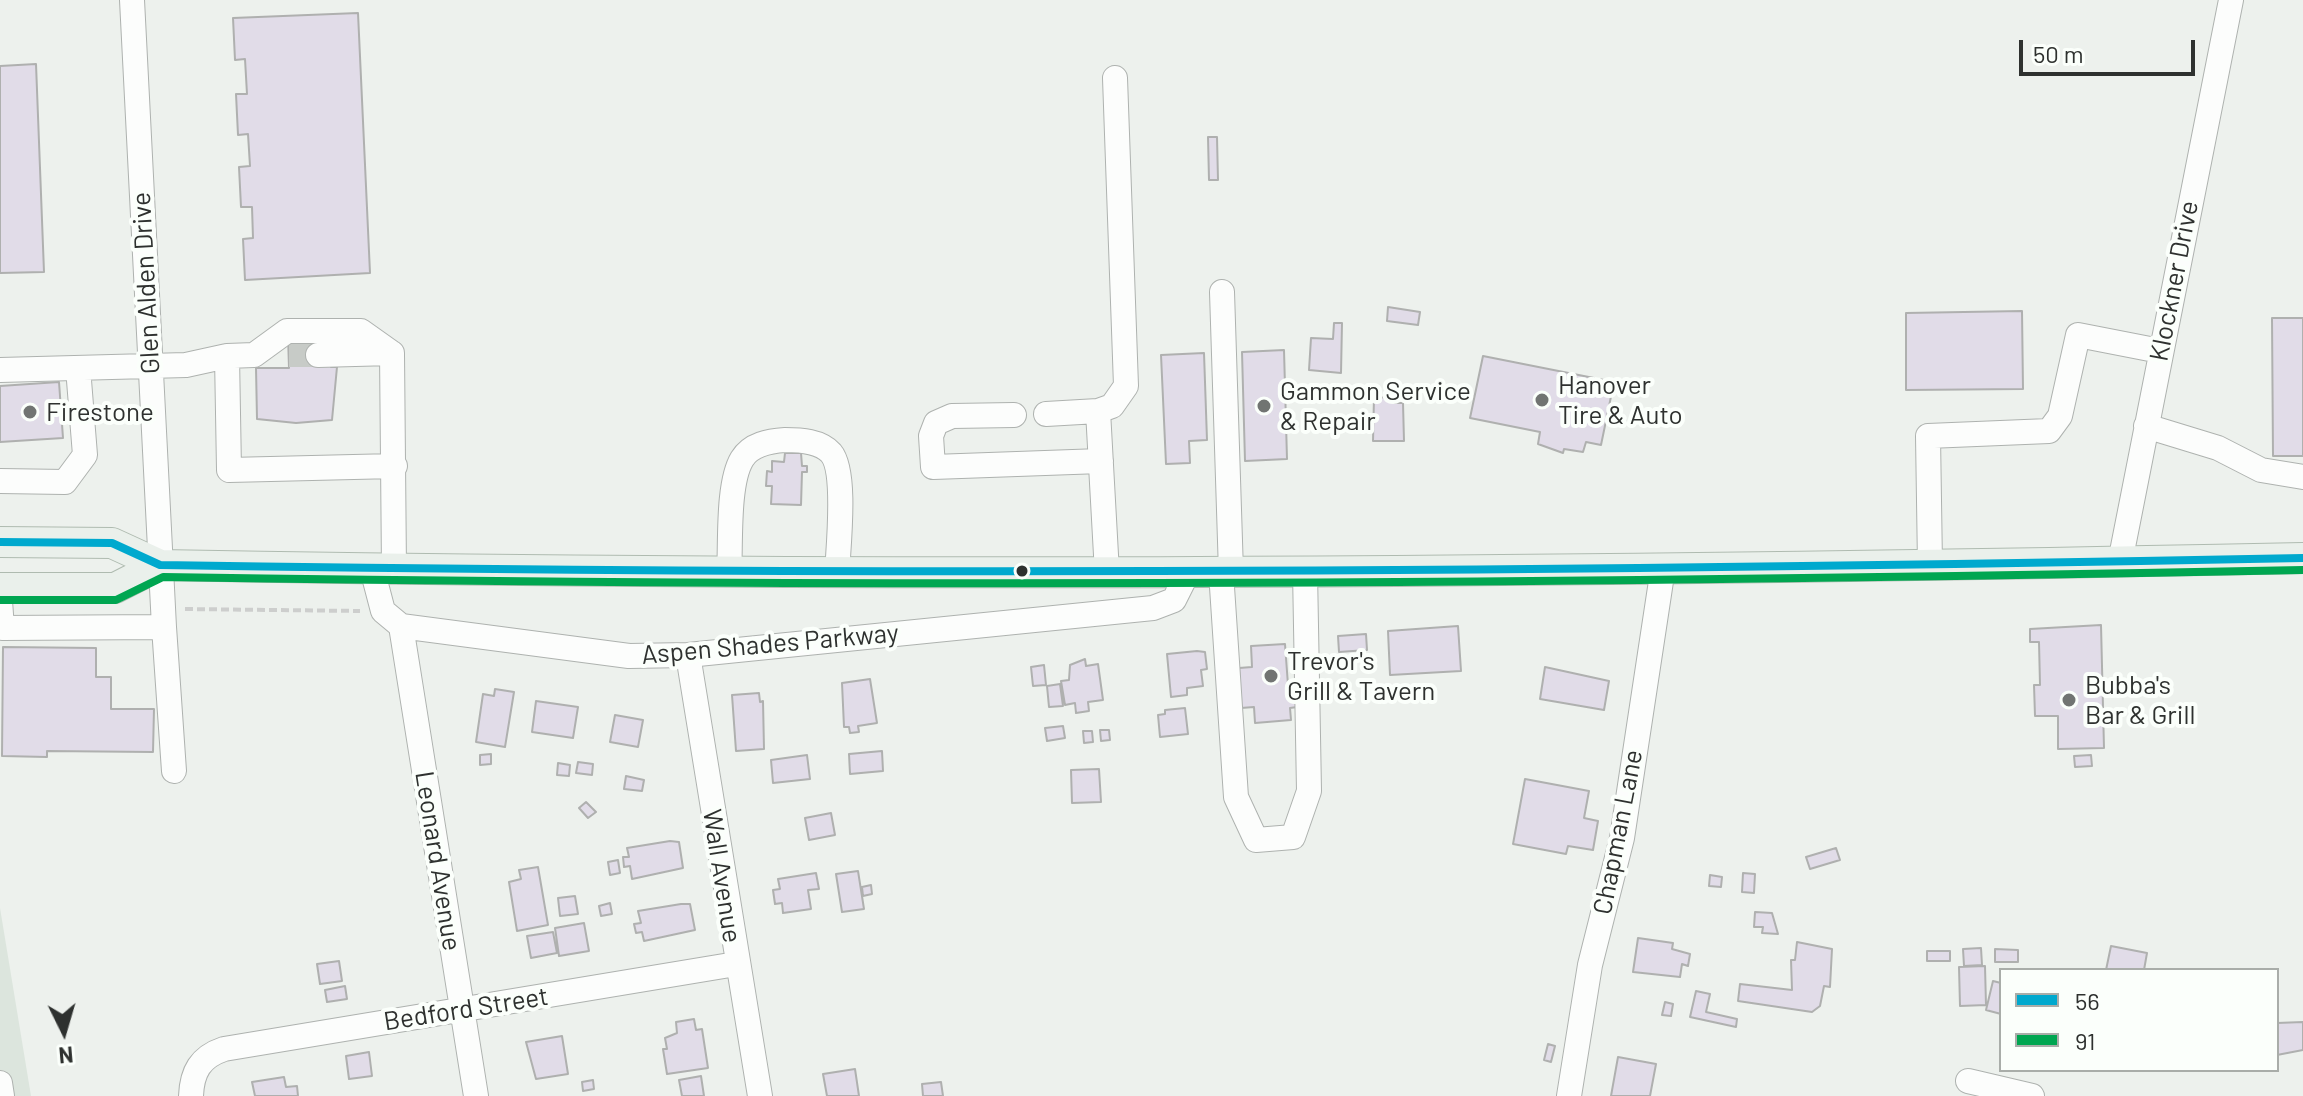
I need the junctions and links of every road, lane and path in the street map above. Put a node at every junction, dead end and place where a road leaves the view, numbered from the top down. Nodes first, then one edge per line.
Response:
1 (132, 0) edge
2 (2231, 0) edge
3 (1115, 78) dead end
4 (1222, 292) dead end
5 (2160, 351) junction
6 (392, 353) junction
7 (254, 355) junction
8 (289, 355) tunnel mouth
9 (318, 355) tunnel mouth
10 (227, 356) junction
11 (150, 366) junction
12 (78, 368) junction
13 (0, 370) edge
14 (1098, 411) junction
15 (1046, 414) dead end
16 (1014, 415) dead end
17 (2146, 426) junction
18 (1101, 461) junction
19 (395, 466) junction
20 (2303, 477) edge
21 (0, 481) edge
22 (0, 542) edge
23 (2303, 558) edge
24 (2120, 562) junction
25 (160, 565) junction
26 (1930, 565) junction
27 (1663, 568) junction
28 (383, 569) junction
29 (1305, 571) junction
30 (1188, 572) junction
31 (1226, 572) junction
32 (1107, 573) junction
33 (729, 574) junction
34 (837, 574) junction
35 (0, 588) edge
36 (0, 601) edge
37 (169, 618) junction
38 (392, 618) junction
39 (688, 655) junction
40 (174, 771) dead end
41 (736, 964) junction
42 (462, 1010) junction
43 (1968, 1081) dead end
44 (0, 1083) edge
45 (2, 1096) edge
46 (191, 1096) edge
47 (476, 1096) edge
48 (760, 1096) edge
49 (1569, 1096) edge
50 (2032, 1096) edge

1 - 11 street, Glen Alden Drive
2 - 5 street, Klockner Drive
3 - 14 street
4 - 31 street
5 - 17 street, Klockner Drive
5 - 26 street
6 - 7 street
6 - 9 street
6 - 19 street
7 - 8 street
7 - 10 street
10 - 11 street
10 - 19 street
11 - 12 street
11 - 25 street, Glen Alden Drive
12 - 13 street
12 - 21 street
14 - 15 street
14 - 18 street
16 - 18 street
17 - 20 street
17 - 24 street, Klockner Drive
18 - 32 street
19 - 28 street
22 - 25 main road
23 - 24 main road
24 - 26 main road
25 - 28 main road
25 - 35 main road
25 - 37 street, Glen Alden Drive
26 - 27 main road
27 - 29 main road
27 - 49 street, Chapman Lane
28 - 33 main road
28 - 38 street
29 - 31 main road
29 - 31 street
30 - 31 main road
30 - 32 main road
30 - 39 street, Aspen Shades Parkway
32 - 34 main road
33 - 34 main road
33 - 34 street
36 - 37 street
37 - 38 path
37 - 40 street, Glen Alden Drive
38 - 39 street, Aspen Shades Parkway
38 - 42 street, Leonard Avenue
39 - 41 street, Wall Avenue
41 - 42 street, Bedford Street
41 - 48 street, Wall Avenue
42 - 46 street, Bedford Street
42 - 47 street, Leonard Avenue
43 - 50 street
44 - 45 street

